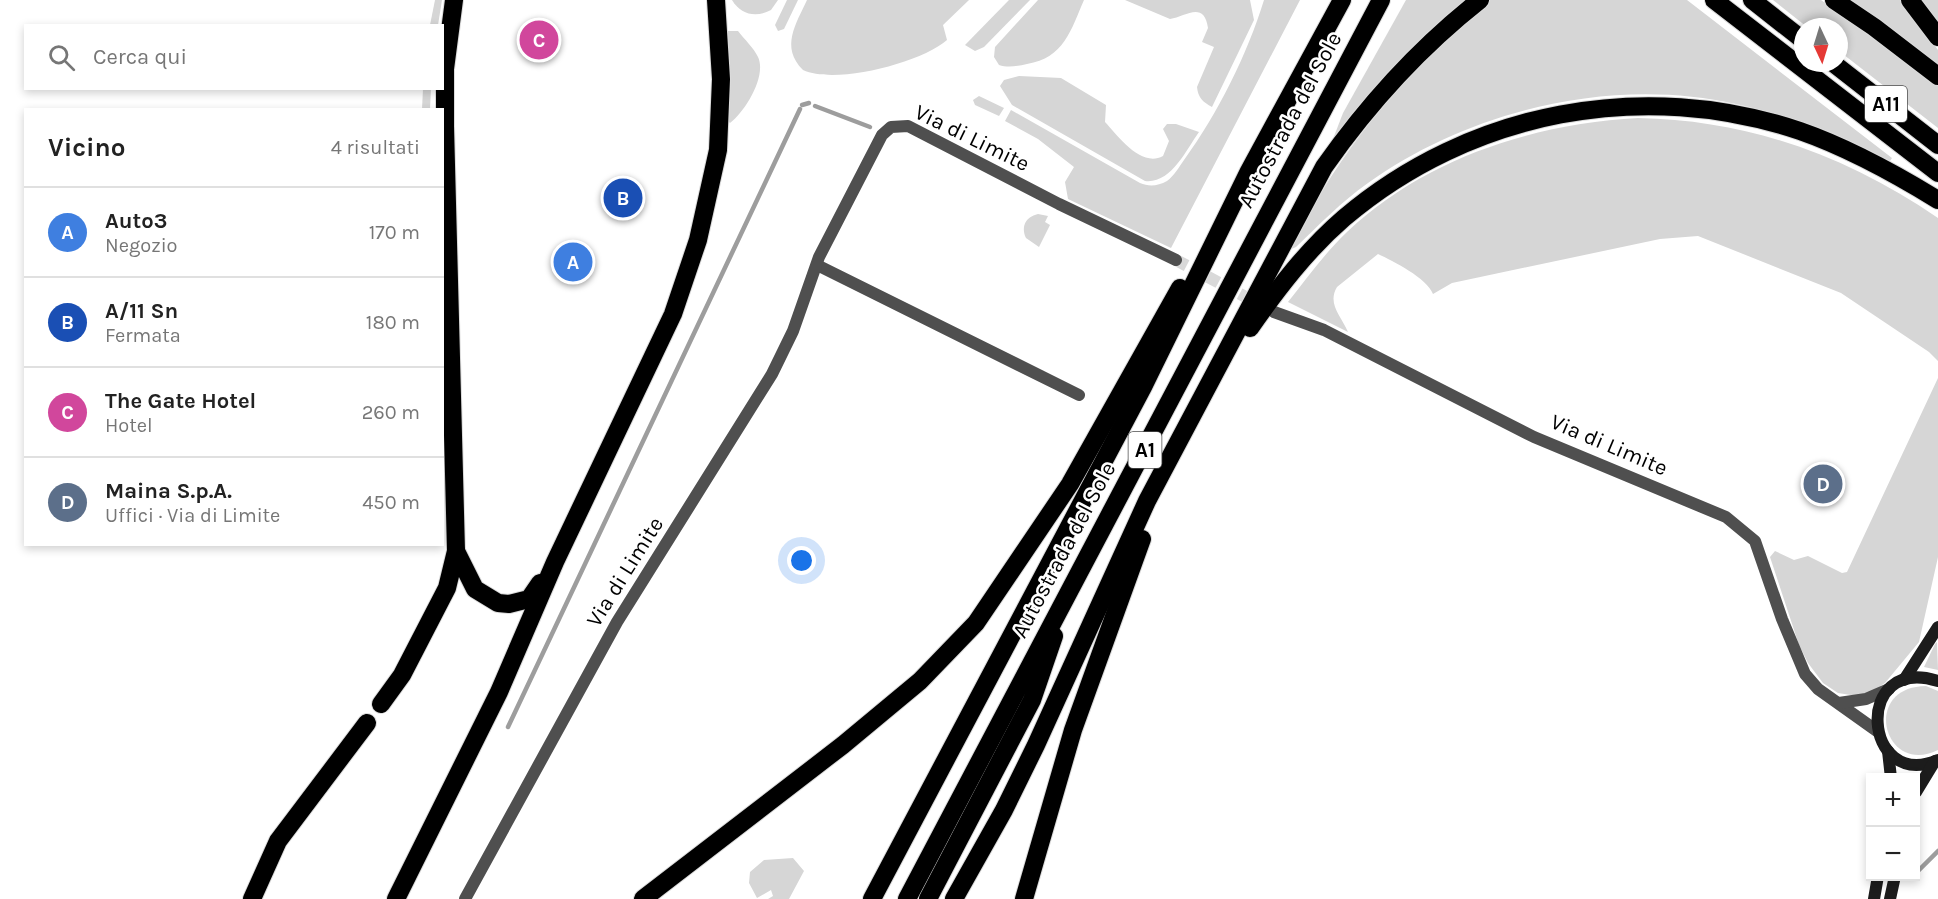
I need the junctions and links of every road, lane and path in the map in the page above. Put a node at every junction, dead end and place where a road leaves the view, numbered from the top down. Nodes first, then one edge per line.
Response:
1 (454, 0) edge
2 (716, 0) edge
3 (1337, 0) edge
4 (1342, 0) edge
5 (1381, 0) edge
6 (1480, 0) edge
7 (1714, 0) edge
8 (1752, 0) edge
9 (1834, 0) edge
10 (1910, 0) edge
11 (1794, 33) edge
12 (1938, 37) edge
13 (1311, 55) junction
14 (1845, 72) edge
15 (1938, 76) edge
16 (1938, 145) edge
17 (1249, 171) junction
18 (1938, 173) edge
19 (1938, 200) edge
20 (1176, 260) tunnel mouth
21 (817, 265) junction
22 (1274, 312) dead end
23 (1215, 376) junction
24 (1079, 395) dead end
25 (1170, 461) junction
26 (456, 551) junction
27 (555, 562) junction
28 (1070, 590) junction
29 (1938, 627) edge
30 (1904, 680) junction
31 (1938, 681) edge
32 (1889, 689) junction
33 (1839, 703) junction
34 (381, 704) dead end
35 (368, 723) dead end
36 (1877, 731) junction
37 (1888, 751) junction
38 (1936, 760) edge
39 (1891, 773) edge
40 (1920, 786) edge
41 (1877, 881) edge
42 (1894, 881) edge
43 (1895, 881) edge
44 (252, 899) edge
45 (396, 899) edge
46 (465, 899) edge
47 (643, 899) edge
48 (872, 899) edge
49 (907, 899) edge
50 (928, 899) edge
51 (954, 899) edge
52 (1024, 899) edge
53 (1874, 899) edge
54 (1890, 899) edge
55 (1897, 899) edge

1 - 26 highway
2 - 27 highway
3 - 13 highway
4 - 13 highway, Autostrada del Sole / A1
5 - 28 highway, Autostrada del Sole / A1
6 - 23 highway
7 - 18 highway, A11
8 - 11 highway
9 - 15 highway
10 - 12 highway
13 - 17 highway, Autostrada del Sole / A1
14 - 16 highway, A11
17 - 47 highway
17 - 48 highway, Autostrada del Sole / A1
19 - 23 highway
20 - 21 street, Via di Limite
21 - 24 street
21 - 46 street, Via di Limite
22 - 33 street, Via di Limite
23 - 25 highway
25 - 51 highway
25 - 52 highway
26 - 27 highway
26 - 34 highway
27 - 45 highway
28 - 49 highway, Autostrada del Sole / A1
28 - 50 highway
29 - 30 main road
30 - 31 main road
30 - 32 main road
32 - 33 street
32 - 36 main road
33 - 36 street, Via di Limite
35 - 44 highway
36 - 37 main road
37 - 38 main road
37 - 39 main road
38 - 40 main road
41 - 53 main road
42 - 54 main road
43 - 55 street

